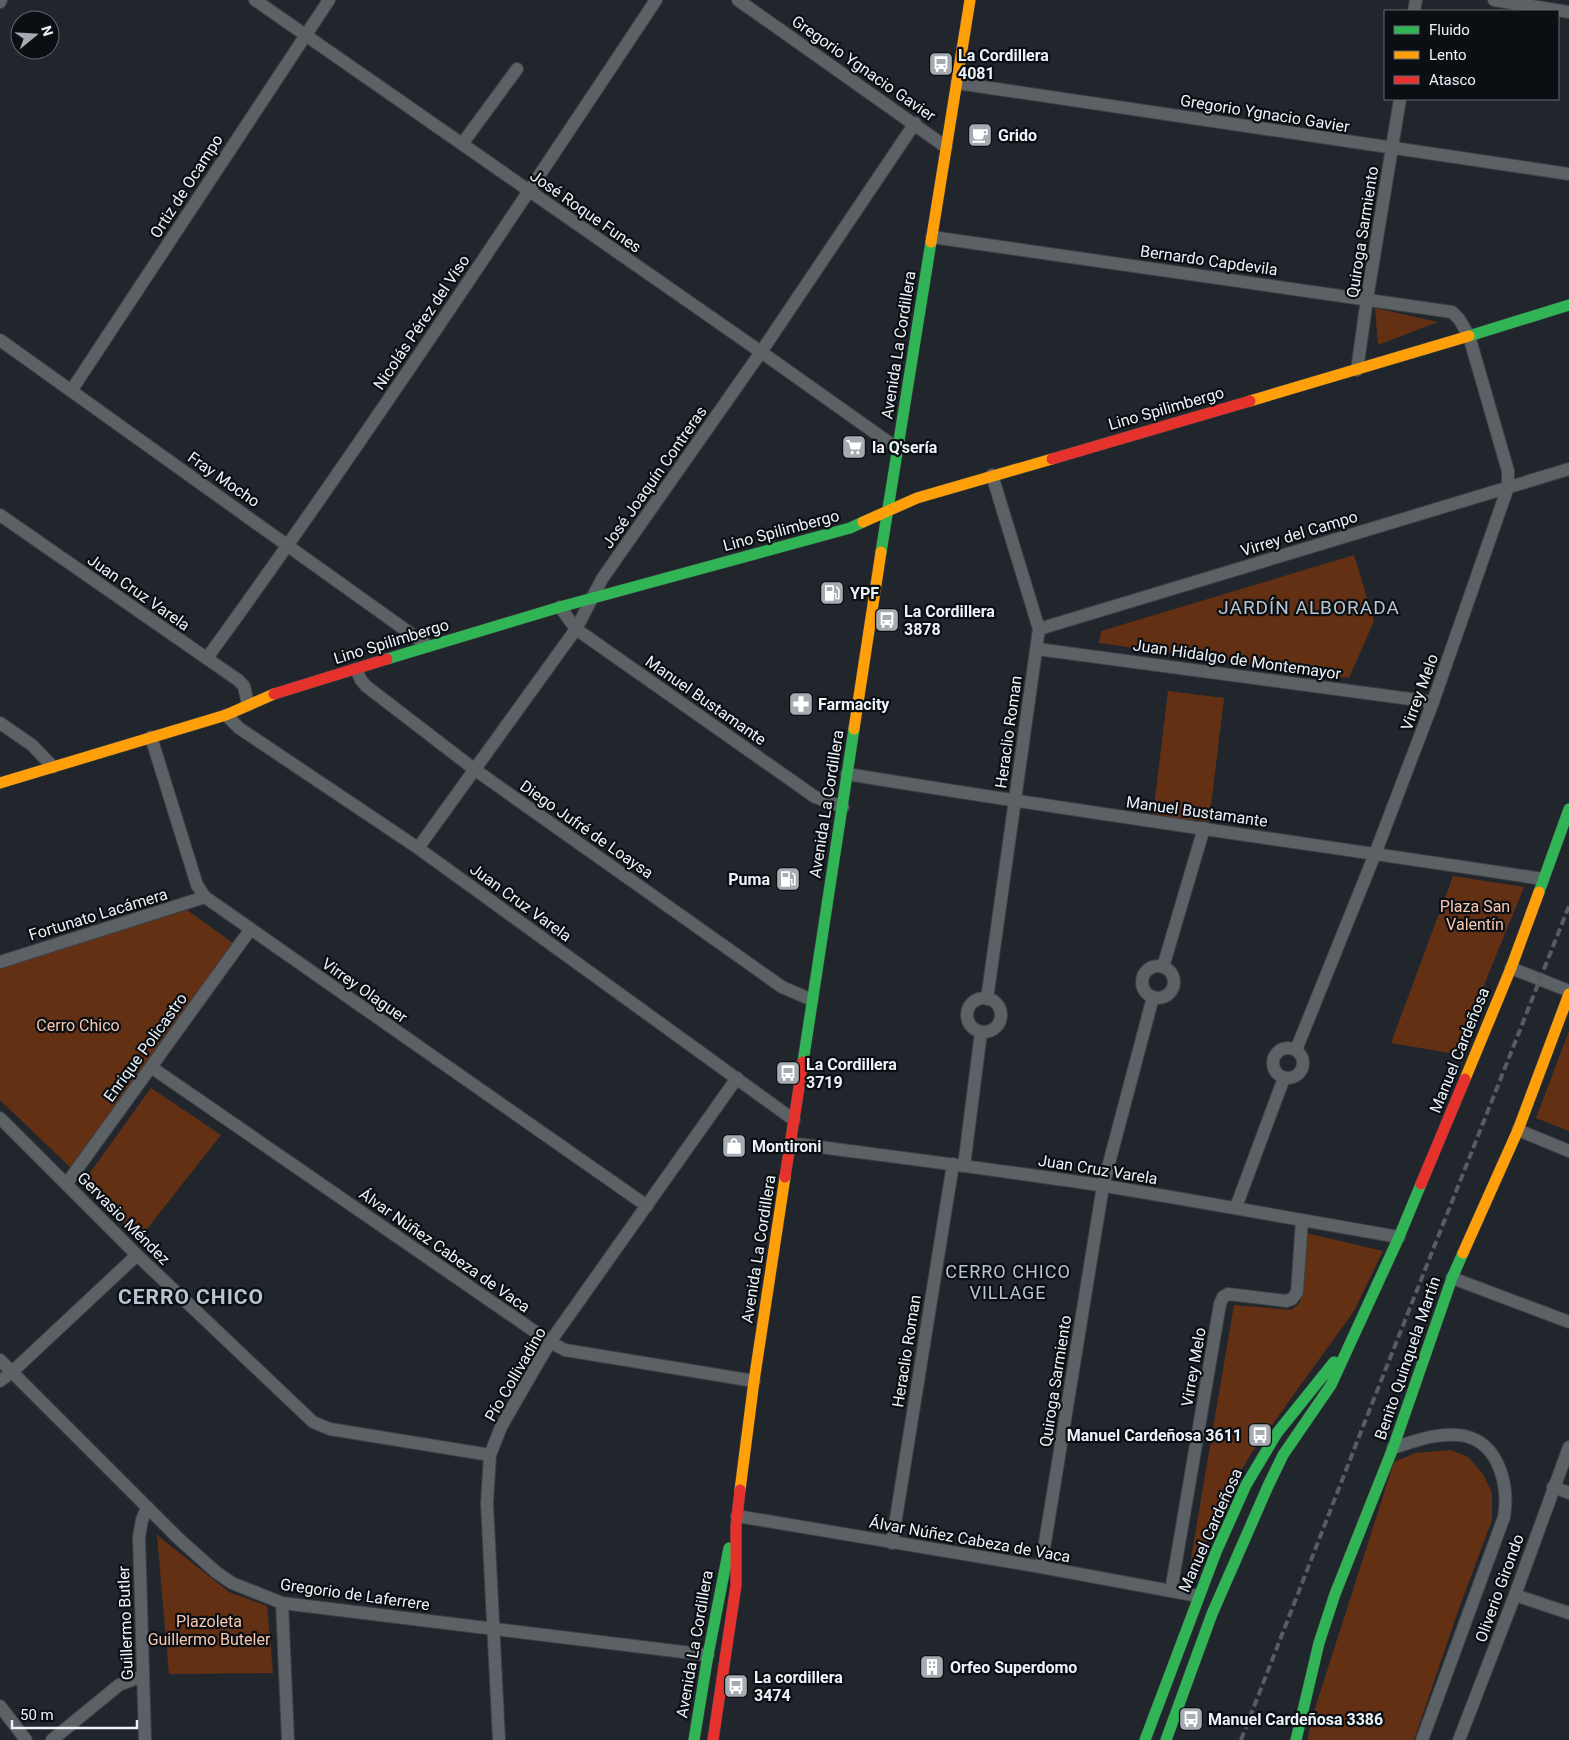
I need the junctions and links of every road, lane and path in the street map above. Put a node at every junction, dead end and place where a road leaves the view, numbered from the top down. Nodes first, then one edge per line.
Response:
1 (255, 0) edge
2 (329, 0) edge
3 (656, 0) edge
4 (738, 0) edge
5 (970, 0) edge
6 (1494, 0) edge
7 (1556, 10) edge
8 (306, 35) junction
9 (517, 69) dead end
10 (956, 83) junction
11 (1400, 100) edge
12 (915, 123) junction
13 (462, 144) junction
14 (946, 147) junction
15 (1392, 149) junction
16 (1569, 174) edge
17 (529, 191) junction
18 (932, 237) junction
19 (1367, 299) junction
20 (1569, 305) edge
21 (1469, 336) junction
22 (0, 340) edge
23 (761, 352) junction
24 (1357, 370) junction
25 (71, 391) junction
26 (898, 449) junction
27 (1569, 469) edge
28 (992, 475) junction
29 (1508, 487) junction
30 (887, 511) junction
31 (0, 516) edge
32 (289, 545) junction
33 (592, 598) junction
34 (560, 607) junction
35 (576, 629) junction
36 (1038, 629) junction
37 (428, 646) junction
38 (1037, 649) junction
39 (207, 658) junction
40 (356, 669) junction
41 (1433, 702) junction
42 (248, 704) junction
43 (226, 715) junction
44 (0, 723) edge
45 (151, 737) junction
46 (53, 767) junction
47 (474, 769) junction
48 (847, 774) junction
49 (0, 783) edge
50 (1014, 802) junction
51 (843, 807) junction
52 (1569, 809) edge
53 (1204, 828) junction
54 (418, 848) junction
55 (1375, 854) junction
56 (1543, 879) junction
57 (205, 898) junction
58 (250, 930) junction
59 (0, 962) edge
60 (1163, 966) junction
61 (1510, 968) junction
62 (1569, 993) edge
63 (1153, 997) junction
64 (987, 999) junction
65 (812, 1000) junction
66 (981, 1032) junction
67 (1296, 1050) junction
68 (151, 1067) junction
69 (737, 1078) junction
70 (1284, 1078) junction
71 (0, 1118) edge
72 (794, 1120) junction
73 (1518, 1130) junction
74 (790, 1143) junction
75 (1569, 1151) edge
76 (958, 1165) junction
77 (67, 1183) junction
78 (1103, 1186) junction
79 (647, 1206) junction
80 (1236, 1207) junction
81 (1302, 1220) junction
82 (1399, 1237) junction
83 (137, 1255) junction
84 (1452, 1278) junction
85 (1370, 1301) junction
86 (1569, 1322) edge
87 (550, 1342) junction
88 (0, 1360) edge
89 (12, 1372) junction
90 (0, 1381) edge
91 (754, 1381) junction
92 (1569, 1447) edge
93 (1393, 1448) junction
94 (490, 1454) junction
95 (1553, 1487) junction
96 (1569, 1493) edge
97 (147, 1507) junction
98 (736, 1521) junction
99 (892, 1543) junction
100 (1041, 1567) junction
101 (1171, 1591) junction
102 (1514, 1595) junction
103 (1198, 1596) junction
104 (282, 1602) junction
105 (1569, 1613) edge
106 (493, 1627) junction
107 (708, 1655) junction
108 (143, 1676) junction
109 (0, 1706) edge
110 (26, 1740) edge
111 (52, 1740) edge
112 (145, 1740) edge
113 (288, 1740) edge
114 (499, 1740) edge
115 (694, 1740) edge
116 (713, 1740) edge
117 (1145, 1740) edge
118 (1166, 1740) edge
119 (1296, 1740) edge
120 (1422, 1740) edge
121 (1459, 1740) edge

1 - 8 street, José Roque Funes
2 - 8 street, Ortiz de Ocampo
3 - 17 street, Nicolás Pérez del Viso
4 - 12 street, Gregorio Ygnacio Gavier
5 - 10 main road, Avenida La Cordillera
6 - 7 street
8 - 13 street, José Roque Funes
8 - 25 street, Ortiz de Ocampo
9 - 13 street
10 - 14 main road, Avenida La Cordillera
10 - 15 street, Gregorio Ygnacio Gavier
11 - 15 street, Quiroga Sarmiento
12 - 14 street, Gregorio Ygnacio Gavier
12 - 23 street, José Joaquín Contreras
13 - 17 street, José Roque Funes
14 - 18 main road, Avenida La Cordillera
15 - 16 street, Gregorio Ygnacio Gavier
15 - 19 street, Quiroga Sarmiento
17 - 23 street, José Roque Funes
17 - 32 street, Nicolás Pérez del Viso
18 - 19 street, Bernardo Capdevila
18 - 26 main road, Avenida La Cordillera
19 - 21 street, Bernardo Capdevila
19 - 24 street, Quiroga Sarmiento
20 - 21 main road, Lino Spilimbergo
21 - 24 main road, Lino Spilimbergo
21 - 29 street, Virrey Melo
22 - 25 street, Fray Mocho
23 - 26 street, José Roque Funes
23 - 33 street, José Joaquín Contreras
24 - 28 main road, Lino Spilimbergo
25 - 32 street, Fray Mocho
26 - 30 main road, Avenida La Cordillera
27 - 29 street, Virrey del Campo
28 - 30 main road, Lino Spilimbergo
28 - 36 street, Heraclio Roman
29 - 36 street, Virrey del Campo
29 - 41 street, Virrey Melo
30 - 33 main road, Lino Spilimbergo
30 - 48 main road, Avenida La Cordillera
31 - 39 street, Juan Cruz Varela
32 - 37 street, Fray Mocho
32 - 39 street, Nicolás Pérez del Viso
33 - 34 main road, Lino Spilimbergo
33 - 35 street, José Joaquín Contreras
34 - 35 street, Manuel Bustamante
34 - 37 main road, Lino Spilimbergo
35 - 47 street, José Joaquín Contreras
35 - 51 street, Manuel Bustamante
36 - 38 street, Heraclio Roman
37 - 40 main road, Lino Spilimbergo
38 - 41 street, Juan Hidalgo de Montemayor
38 - 50 street, Heraclio Roman
39 - 42 street, Juan Cruz Varela
40 - 42 main road, Lino Spilimbergo
40 - 47 street, Diego Jufré de Loaysa
41 - 55 street, Virrey Melo
42 - 43 main road, Lino Spilimbergo
43 - 45 main road, Lino Spilimbergo
43 - 54 street, Juan Cruz Varela
44 - 46 street
45 - 46 main road, Lino Spilimbergo
45 - 57 street, Virrey Olaguer
46 - 49 main road, Lino Spilimbergo
47 - 54 street, José Joaquín Contreras
47 - 65 street, Diego Jufré de Loaysa
48 - 50 street, Manuel Bustamante
48 - 51 main road, Avenida La Cordillera
50 - 53 street, Manuel Bustamante
50 - 64 street, Heraclio Roman
51 - 65 main road, Avenida La Cordillera
52 - 56 main road, Manuel Cardeñosa
53 - 55 street, Manuel Bustamante
53 - 60 street
54 - 69 street, Juan Cruz Varela
55 - 56 street, Manuel Bustamante
55 - 67 street, Virrey Melo
56 - 61 main road, Manuel Cardeñosa
57 - 58 street, Virrey Olaguer
57 - 59 street, Fortunato Lacámera
58 - 68 street, Enrique Policastro
58 - 79 street, Virrey Olaguer
60 - 63 street
60 - 63 street
61 - 62 street
61 - 82 main road, Manuel Cardeñosa
62 - 73 main road, Benito Quinquela Martín
63 - 78 street, Quiroga Sarmiento
64 - 66 street
64 - 66 street
65 - 72 main road, Avenida La Cordillera
66 - 76 street, Heraclio Roman
67 - 70 street
67 - 70 street
68 - 77 street, Enrique Policastro
68 - 87 street, Álvar Núñez Cabeza de Vaca
69 - 72 street, Juan Cruz Varela
69 - 79 street, Pío Collivadino
70 - 80 street
71 - 77 street, Gervasio Méndez
72 - 74 main road, Avenida La Cordillera
73 - 75 street
73 - 84 main road, Benito Quinquela Martín
74 - 76 street, Juan Cruz Varela
74 - 91 main road, Avenida La Cordillera
76 - 78 street, Juan Cruz Varela
76 - 99 street, Heraclio Roman
77 - 83 street, Gervasio Méndez
78 - 80 street, Juan Cruz Varela
78 - 100 street, Quiroga Sarmiento
79 - 87 street, Pío Collivadino
80 - 81 street, Juan Cruz Varela
81 - 82 street, Juan Cruz Varela
81 - 101 street, Virrey Melo
82 - 85 main road, Manuel Cardeñosa
83 - 89 street
83 - 94 street, Gervasio Méndez
84 - 86 street
84 - 93 main road, Benito Quinquela Martín
85 - 103 main road, Manuel Cardeñosa
85 - 118 main road, Manuel Cardeñosa
87 - 91 street, Álvar Núñez Cabeza de Vaca
87 - 94 street, Pío Collivadino
88 - 89 street, Gregorio de Laferrere
89 - 90 street
89 - 97 street, Gregorio de Laferrere
91 - 98 main road, Avenida La Cordillera
92 - 95 street, Oliverio Girondo
93 - 119 main road, Benito Quinquela Martín
93 - 120 street
94 - 106 street, Pío Collivadino
95 - 96 street
95 - 102 street, Oliverio Girondo
97 - 104 street, Gregorio de Laferrere
97 - 108 street, Guillermo Butler
98 - 99 street, Álvar Núñez Cabeza de Vaca
98 - 107 main road, Avenida La Cordillera
98 - 116 main road, Avenida La Cordillera
99 - 100 street, Álvar Núñez Cabeza de Vaca
100 - 101 street, Álvar Núñez Cabeza de Vaca
101 - 103 street, Álvar Núñez Cabeza de Vaca
102 - 105 street
102 - 121 street, Oliverio Girondo
103 - 117 main road, Manuel Cardeñosa
104 - 106 street, Gregorio de Laferrere
104 - 113 street
106 - 107 street, Gregorio de Laferrere
106 - 114 street, Pío Collivadino
107 - 115 main road, Avenida La Cordillera
108 - 111 street
108 - 112 street, Guillermo Butler
109 - 110 street

